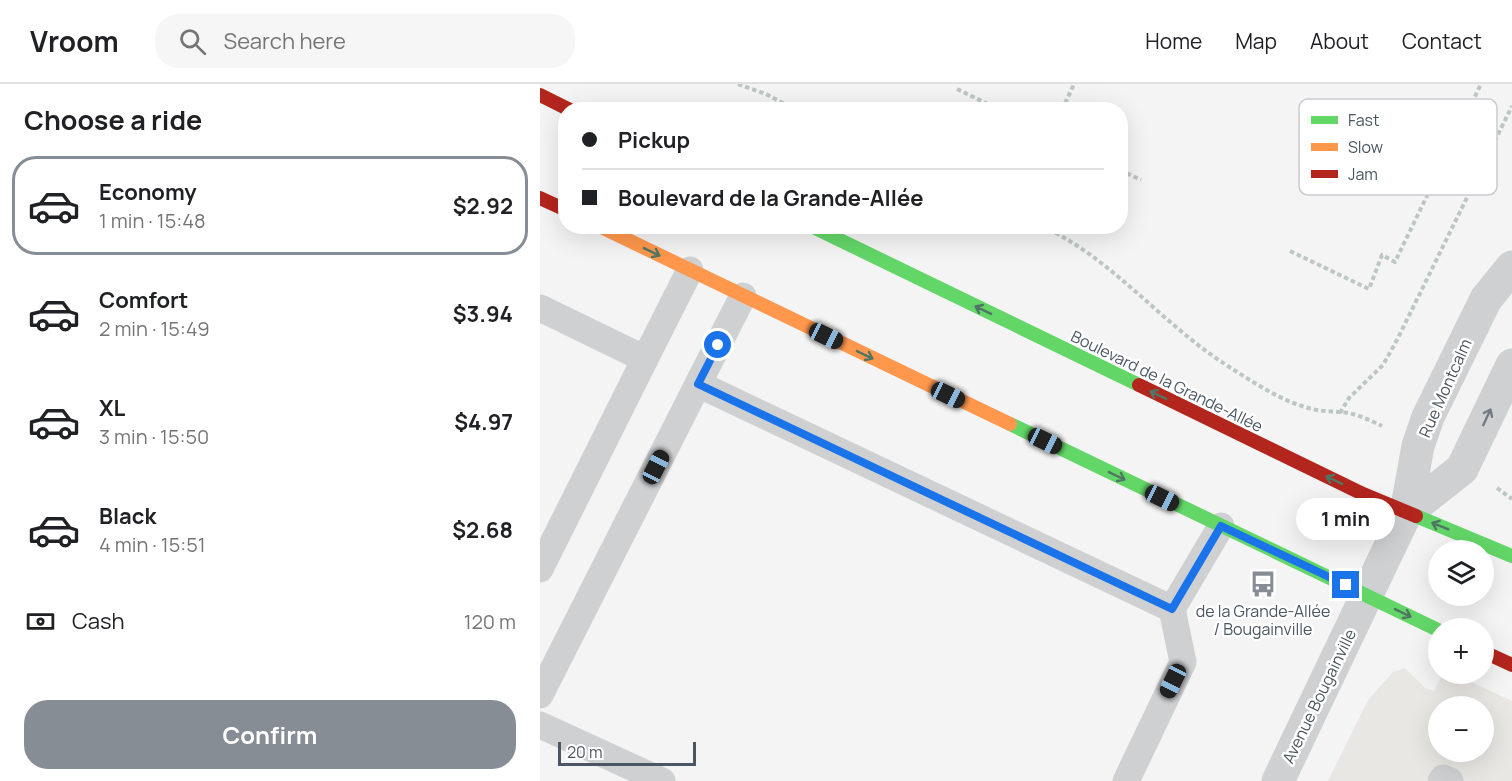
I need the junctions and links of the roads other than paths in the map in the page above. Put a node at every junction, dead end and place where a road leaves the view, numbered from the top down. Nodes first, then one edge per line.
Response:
1 (540, 95) edge
2 (558, 104) edge
3 (540, 198) edge
4 (558, 206) edge
5 (616, 234) edge
6 (827, 234) edge
7 (1512, 267) edge
8 (690, 270) junction
9 (743, 296) junction
10 (540, 308) edge
11 (645, 359) junction
12 (1512, 365) edge
13 (698, 384) junction
14 (1406, 513) junction
15 (1221, 526) junction
16 (1512, 556) edge
17 (540, 569) edge
18 (1367, 596) junction
19 (1172, 609) junction
20 (1428, 625) edge
21 (1494, 657) edge
22 (1512, 665) edge
23 (540, 695) edge
24 (540, 725) edge
25 (662, 781) edge
26 (1126, 781) edge
27 (1278, 781) edge
28 (1441, 781) edge
29 (1450, 781) edge

1 - 2 street
3 - 4 street
5 -> 8 street
14 -> 6 street, Boulevard de la Grande-Allée
7 - 14 street, Rue Montcalm
8 - 9 street
8 - 11 lane
9 - 13 lane
9 -> 15 street
10 - 11 lane
11 - 17 lane
14 -> 12 street
13 - 19 lane
13 - 23 lane
16 -> 14 street, Boulevard de la Grande-Allée
14 - 18 street, Avenue Bougainville
15 - 18 street
15 - 19 lane
18 -> 20 street
18 - 27 street, Avenue Bougainville
19 - 26 lane
21 - 22 street
24 - 25 lane
28 - 29 lane

